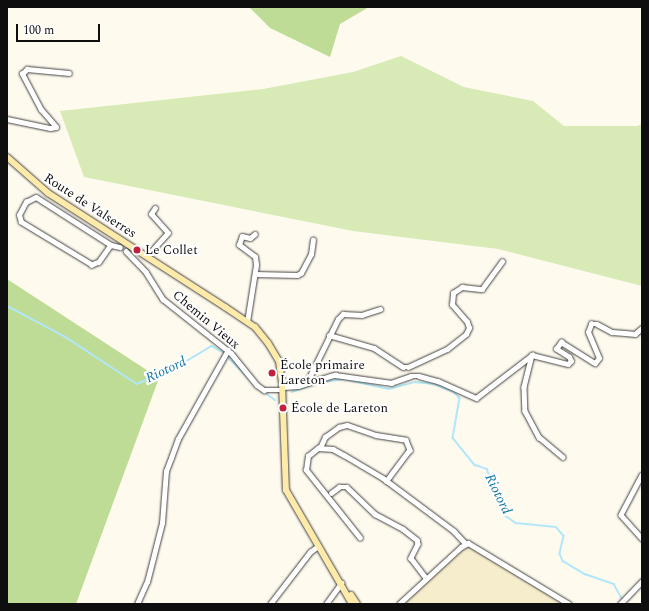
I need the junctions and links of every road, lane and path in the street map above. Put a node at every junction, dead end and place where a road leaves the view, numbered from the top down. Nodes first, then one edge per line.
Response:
1 (69, 73) dead end
2 (7, 119) edge
3 (7, 157) edge
4 (155, 208) dead end
5 (255, 234) dead end
6 (121, 240) junction
7 (313, 240) dead end
8 (111, 245) junction
9 (120, 247) junction
10 (129, 248) junction
11 (147, 256) junction
12 (502, 261) dead end
13 (255, 274) junction
14 (380, 309) dead end
15 (247, 322) junction
16 (642, 328) edge
17 (329, 335) junction
18 (226, 353) junction
19 (532, 355) junction
20 (307, 382) junction
21 (283, 388) junction
22 (320, 448) junction
23 (563, 458) dead end
24 (642, 475) edge
25 (387, 481) junction
26 (331, 493) dead end
27 (360, 538) dead end
28 (642, 538) edge
29 (465, 544) junction
30 (318, 546) junction
31 (426, 578) junction
32 (642, 580) edge
33 (341, 583) junction
34 (622, 602) edge
35 (137, 604) edge
36 (270, 604) edge
37 (326, 604) edge
38 (352, 604) edge
39 (357, 604) edge
40 (399, 604) edge
41 (569, 604) edge

1 - 2 street
3 - 6 street, Route de Valserres
4 - 11 street
5 - 13 street
6 - 9 street
6 - 10 street, Route de Valserres
7 - 13 street
8 - 8 street
8 - 9 street
9 - 10 street, Chemin Vieux
10 - 11 street, Route de Valserres
10 - 18 street, Chemin Vieux
11 - 15 street, Route de Valserres
12 - 17 street
13 - 15 street
14 - 17 street
15 - 21 street, Route de Valserres
16 - 19 street
17 - 20 street
18 - 21 street, Chemin Vieux
18 - 35 street
19 - 20 street, Chemin Vieux
19 - 23 street
20 - 21 street, Chemin Vieux
21 - 30 street, Route de Valserres
22 - 25 street
22 - 25 street
22 - 27 street
24 - 28 street
25 - 29 street
26 - 31 street
29 - 31 street
29 - 41 street
30 - 33 street, Route de Valserres
30 - 36 street
31 - 40 street
32 - 34 street
33 - 37 street
33 - 38 street
33 - 39 street

